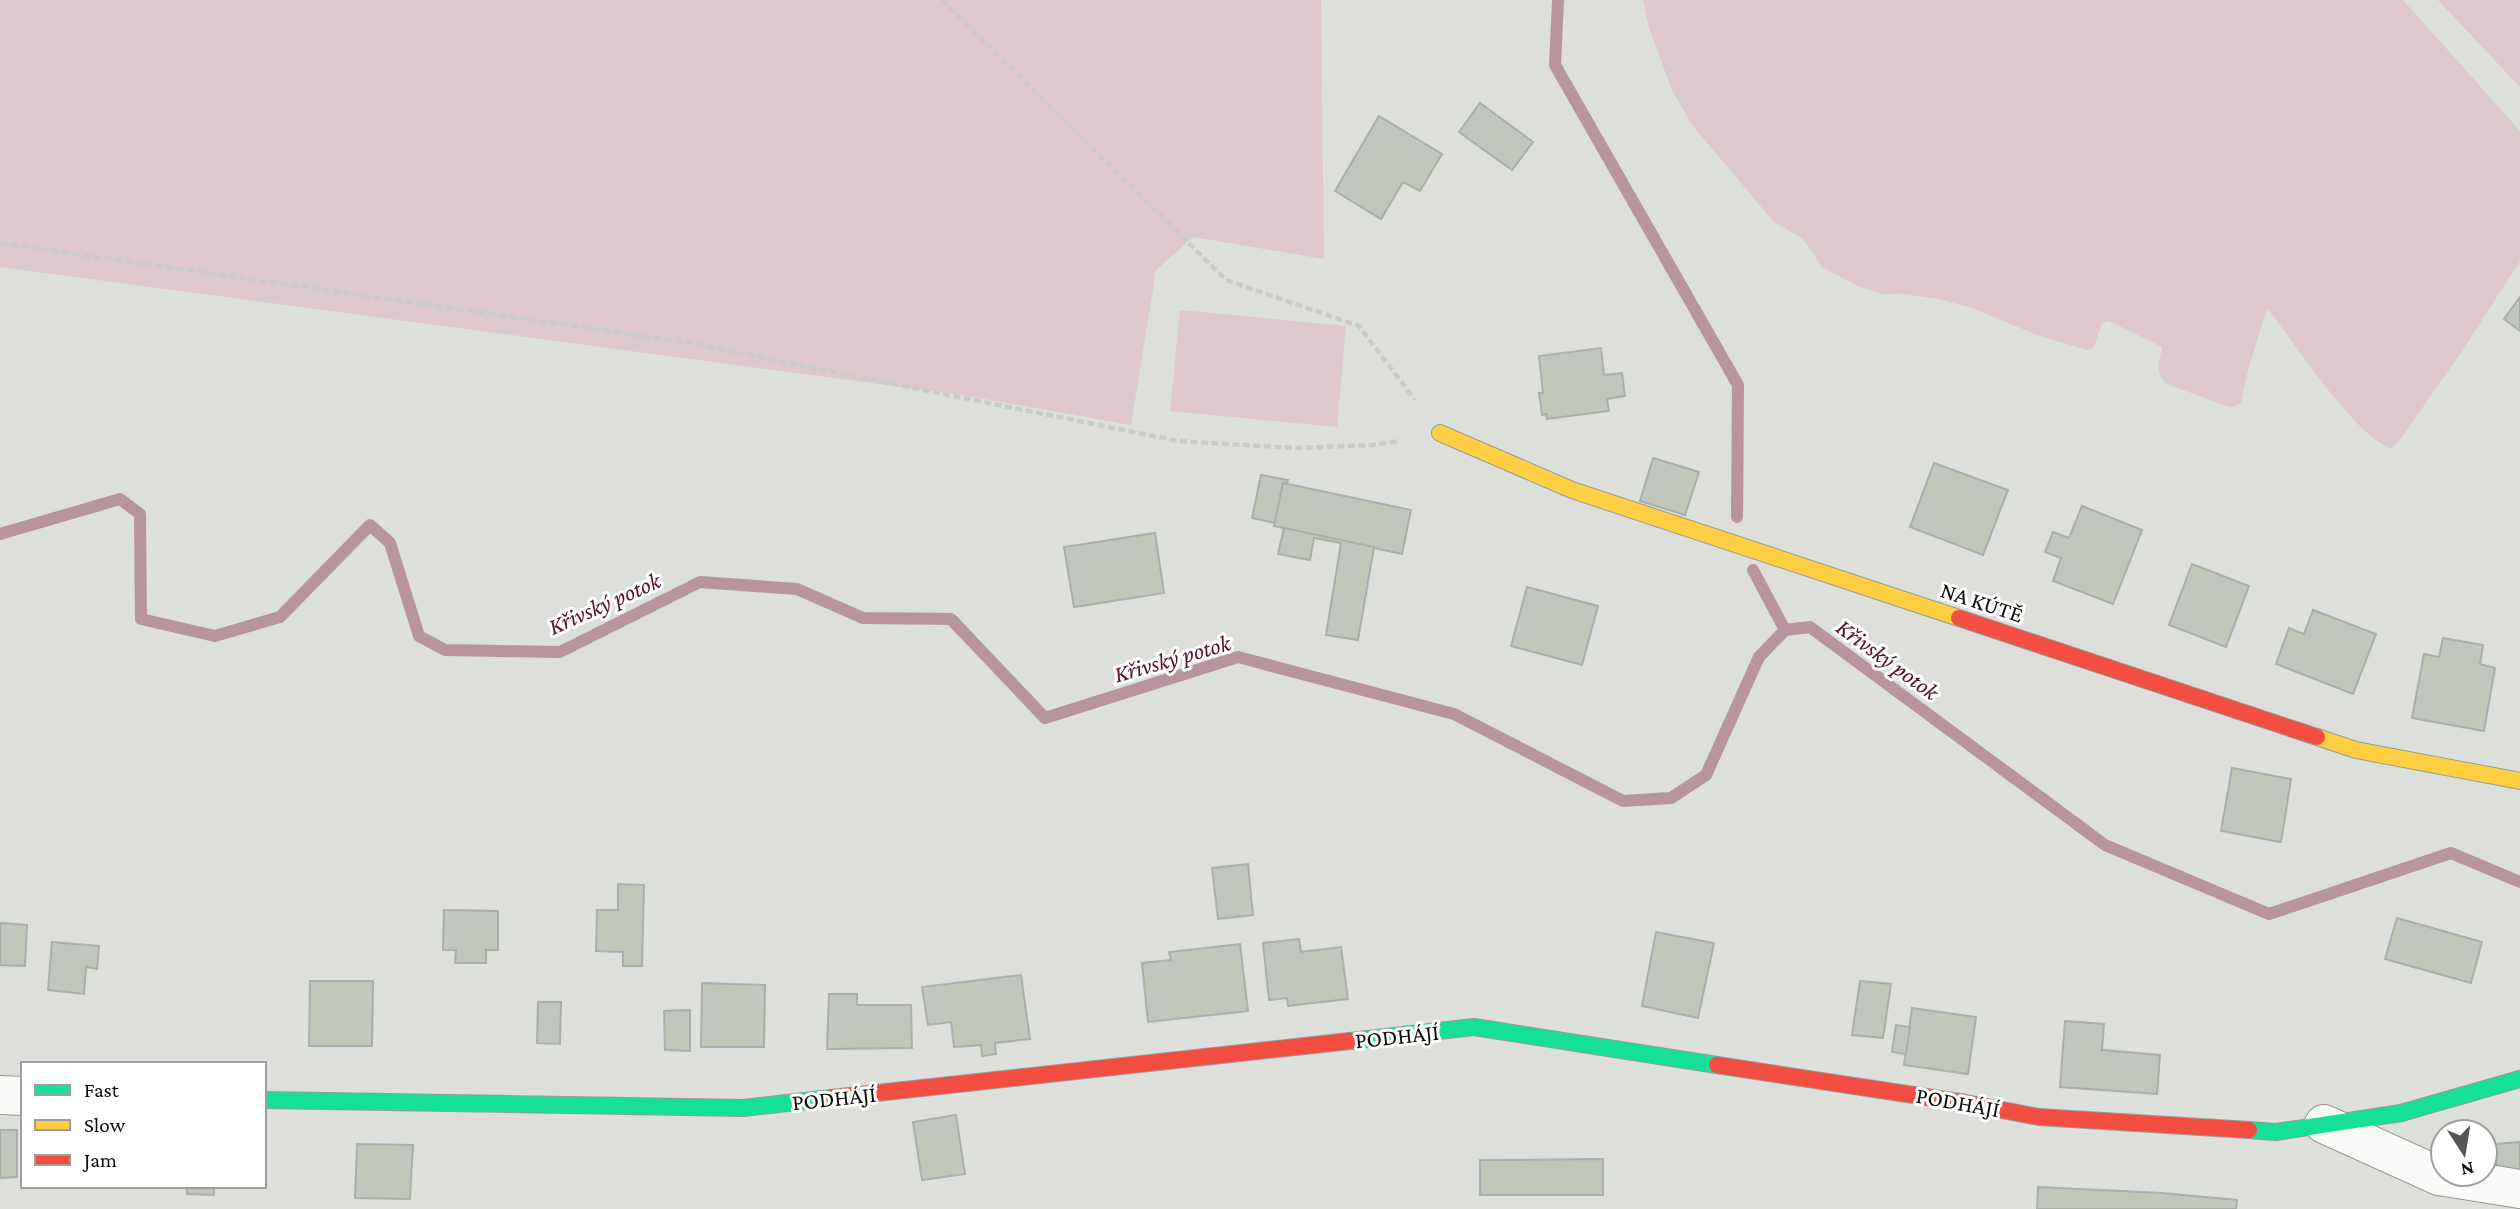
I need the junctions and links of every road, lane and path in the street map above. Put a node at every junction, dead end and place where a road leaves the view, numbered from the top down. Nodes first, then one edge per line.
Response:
1 (942, 0) edge
2 (0, 243) edge
3 (1440, 433) junction
4 (2520, 781) edge
5 (2520, 1079) edge
6 (0, 1095) edge
7 (21, 1096) edge
8 (266, 1100) edge
9 (2324, 1125) junction
10 (2520, 1189) edge

1 - 3 path
2 - 3 path
3 - 4 street, NA KÚTĚ
5 - 9 street, PODHÁJÍ
6 - 7 street
8 - 9 street, PODHÁJÍ
9 - 10 street

